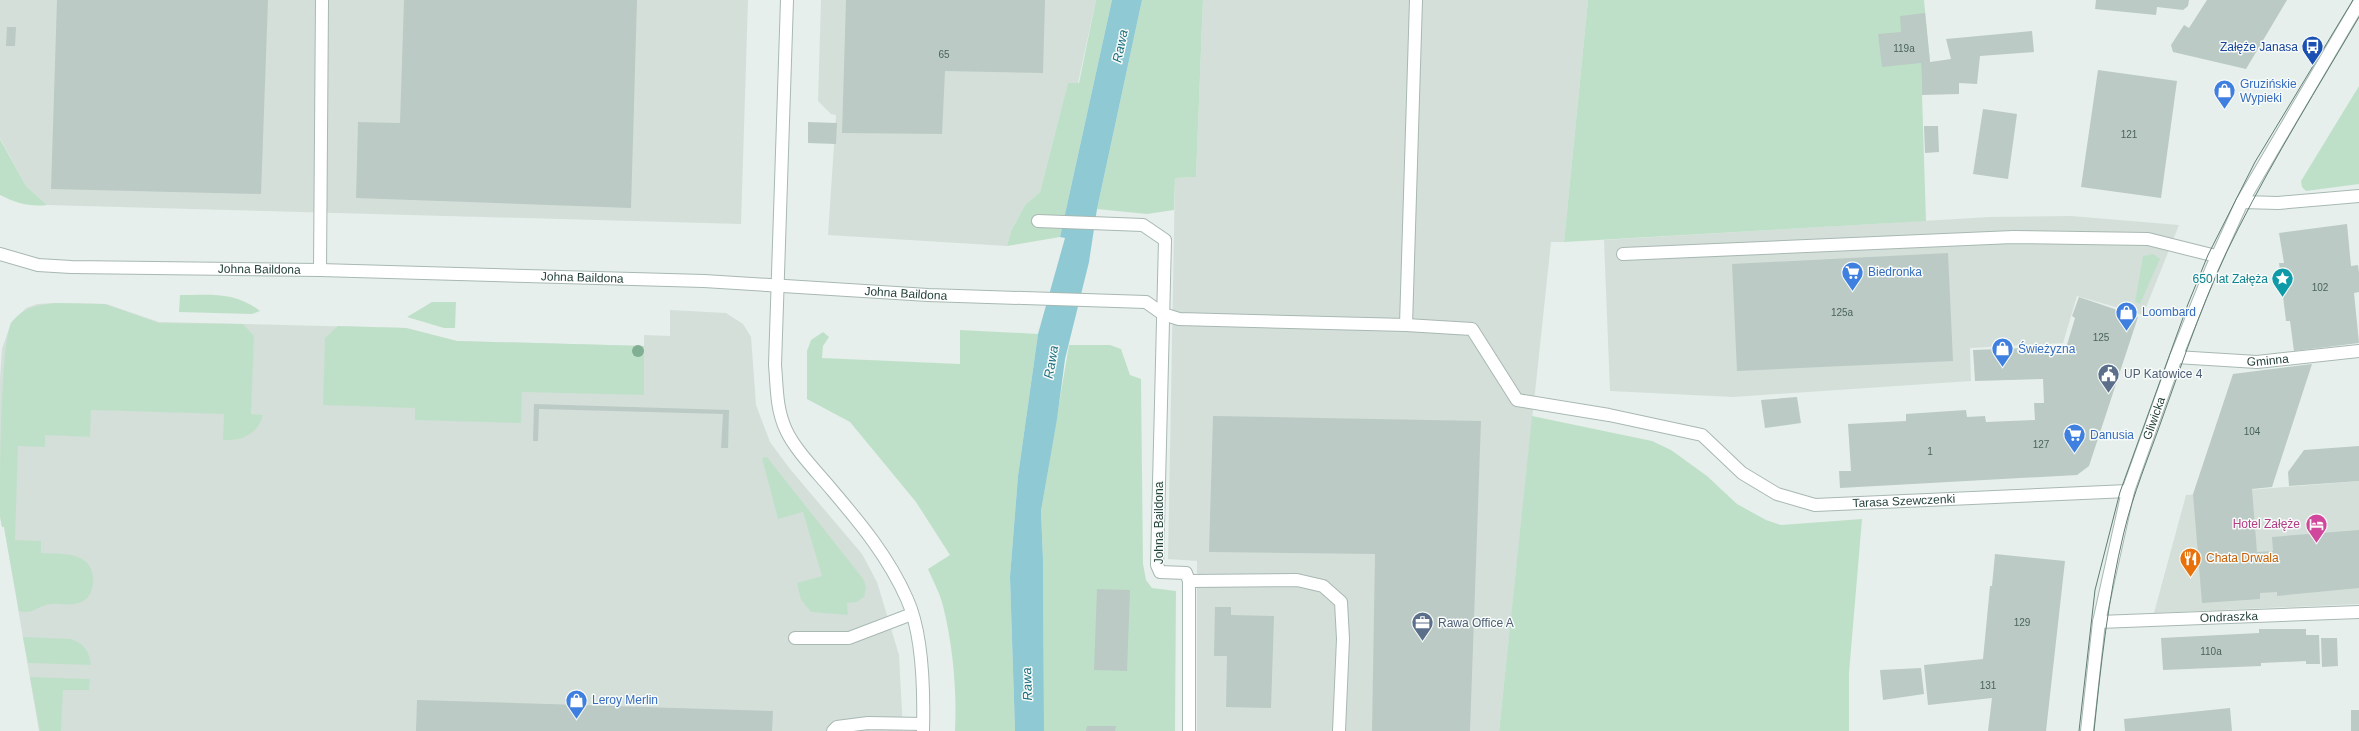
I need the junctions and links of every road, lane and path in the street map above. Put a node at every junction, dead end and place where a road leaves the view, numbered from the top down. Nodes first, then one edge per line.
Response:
1 (322, 0) edge
2 (788, 0) edge
3 (1416, 0) edge
4 (2359, 3) edge
5 (2359, 196) edge
6 (2242, 202) junction
7 (1038, 221) dead end
8 (0, 254) edge
9 (1622, 254) dead end
10 (2216, 256) junction
11 (320, 270) junction
12 (778, 284) junction
13 (1163, 314) junction
14 (1406, 325) junction
15 (2359, 351) edge
16 (2176, 358) junction
17 (1702, 435) joint
18 (2128, 491) junction
19 (1189, 581) junction
20 (2359, 612) edge
21 (912, 614) junction
22 (2099, 622) junction
23 (795, 638) dead end
24 (923, 727) edge
25 (833, 731) edge
26 (1189, 731) edge
27 (1339, 731) edge
28 (2087, 731) edge

1 - 11 street
2 - 12 street
3 - 14 street
4 - 6 street, Gliwicka
5 - 6 street
6 - 10 street, Gliwicka
7 - 13 street
8 - 11 street, Johna Baildona
9 - 10 street
10 - 16 street, Gliwicka
11 - 12 street, Johna Baildona
12 - 13 street, Johna Baildona
12 - 21 street
13 - 14 street, Johna Baildona
13 - 19 street, Johna Baildona
14 - 17 street, Johna Baildona
15 - 16 street, Gminna
16 - 18 street, Gliwicka
17 - 18 street, Tarasa Szewczenki
18 - 22 street, Gliwicka
19 - 26 street
19 - 27 street
20 - 22 street, Ondraszka
21 - 23 street
21 - 24 street
22 - 28 street, Gliwicka
24 - 25 street

